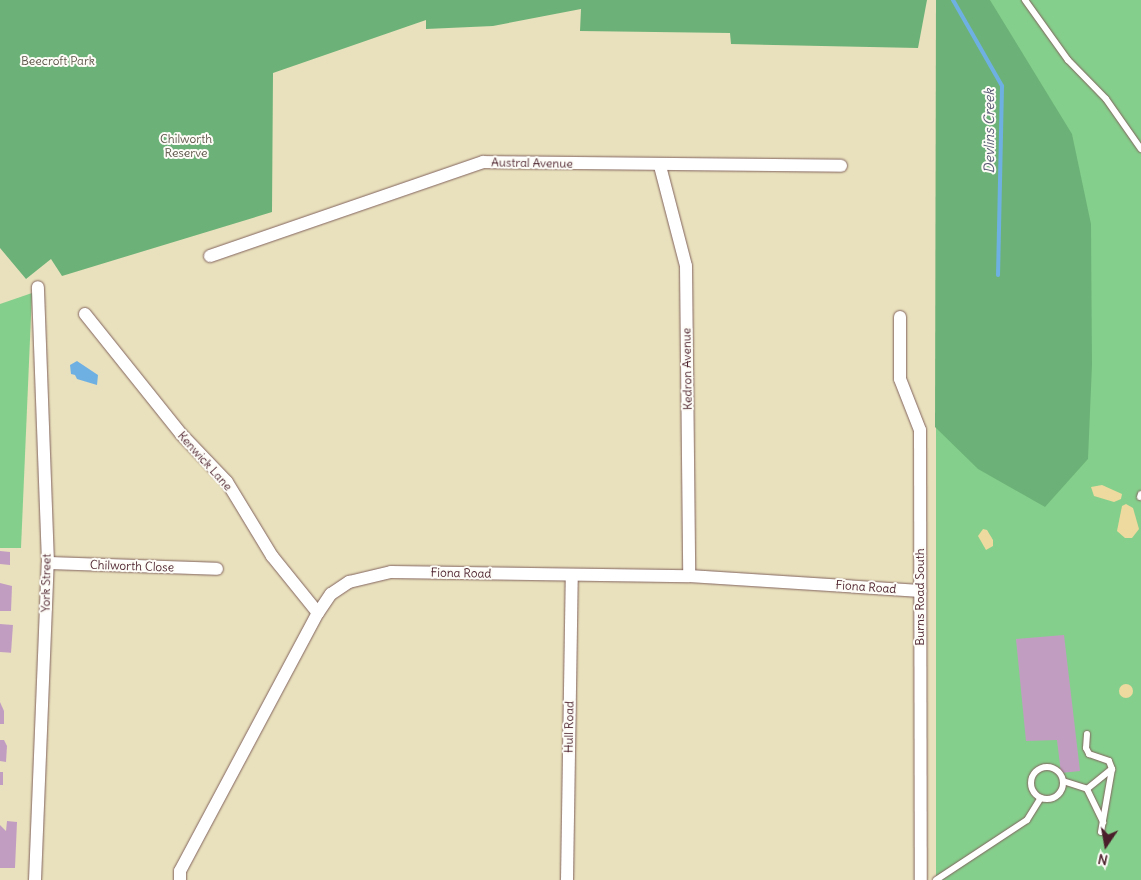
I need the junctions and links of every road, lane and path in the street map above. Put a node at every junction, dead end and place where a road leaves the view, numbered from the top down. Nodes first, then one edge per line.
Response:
1 (1025, 0) edge
2 (1141, 150) edge
3 (660, 166) junction
4 (841, 166) dead end
5 (210, 256) dead end
6 (38, 287) dead end
7 (85, 314) dead end
8 (900, 317) dead end
9 (48, 563) junction
10 (217, 569) dead end
11 (572, 575) junction
12 (689, 576) junction
13 (920, 591) junction
14 (318, 613) junction
15 (1087, 734) dead end
16 (1112, 769) junction
17 (1063, 781) junction
18 (1087, 789) junction
19 (1041, 798) junction
20 (1104, 822) junction
21 (1102, 832) dead end
22 (35, 880) edge
23 (180, 880) edge
24 (567, 880) edge
25 (921, 880) edge
26 (936, 880) edge

1 - 2 lane
3 - 4 street, Austral Avenue
3 - 5 street, Austral Avenue
3 - 12 street, Kedron Avenue
6 - 9 street, York Street
7 - 14 street, Kenwick Lane
8 - 13 street, Burns Road South
9 - 10 street, Chilworth Close
9 - 22 street, York Street
11 - 12 street, Fiona Road
11 - 14 street, Fiona Road
11 - 24 street, Hull Road
12 - 13 street, Fiona Road
13 - 25 street, Burns Road South
14 - 23 street, Fiona Road
15 - 16 lane
16 - 18 lane
16 - 20 lane
17 - 18 lane
17 - 19 lane
17 - 19 lane
18 - 20 lane
19 - 26 lane
20 - 21 lane

